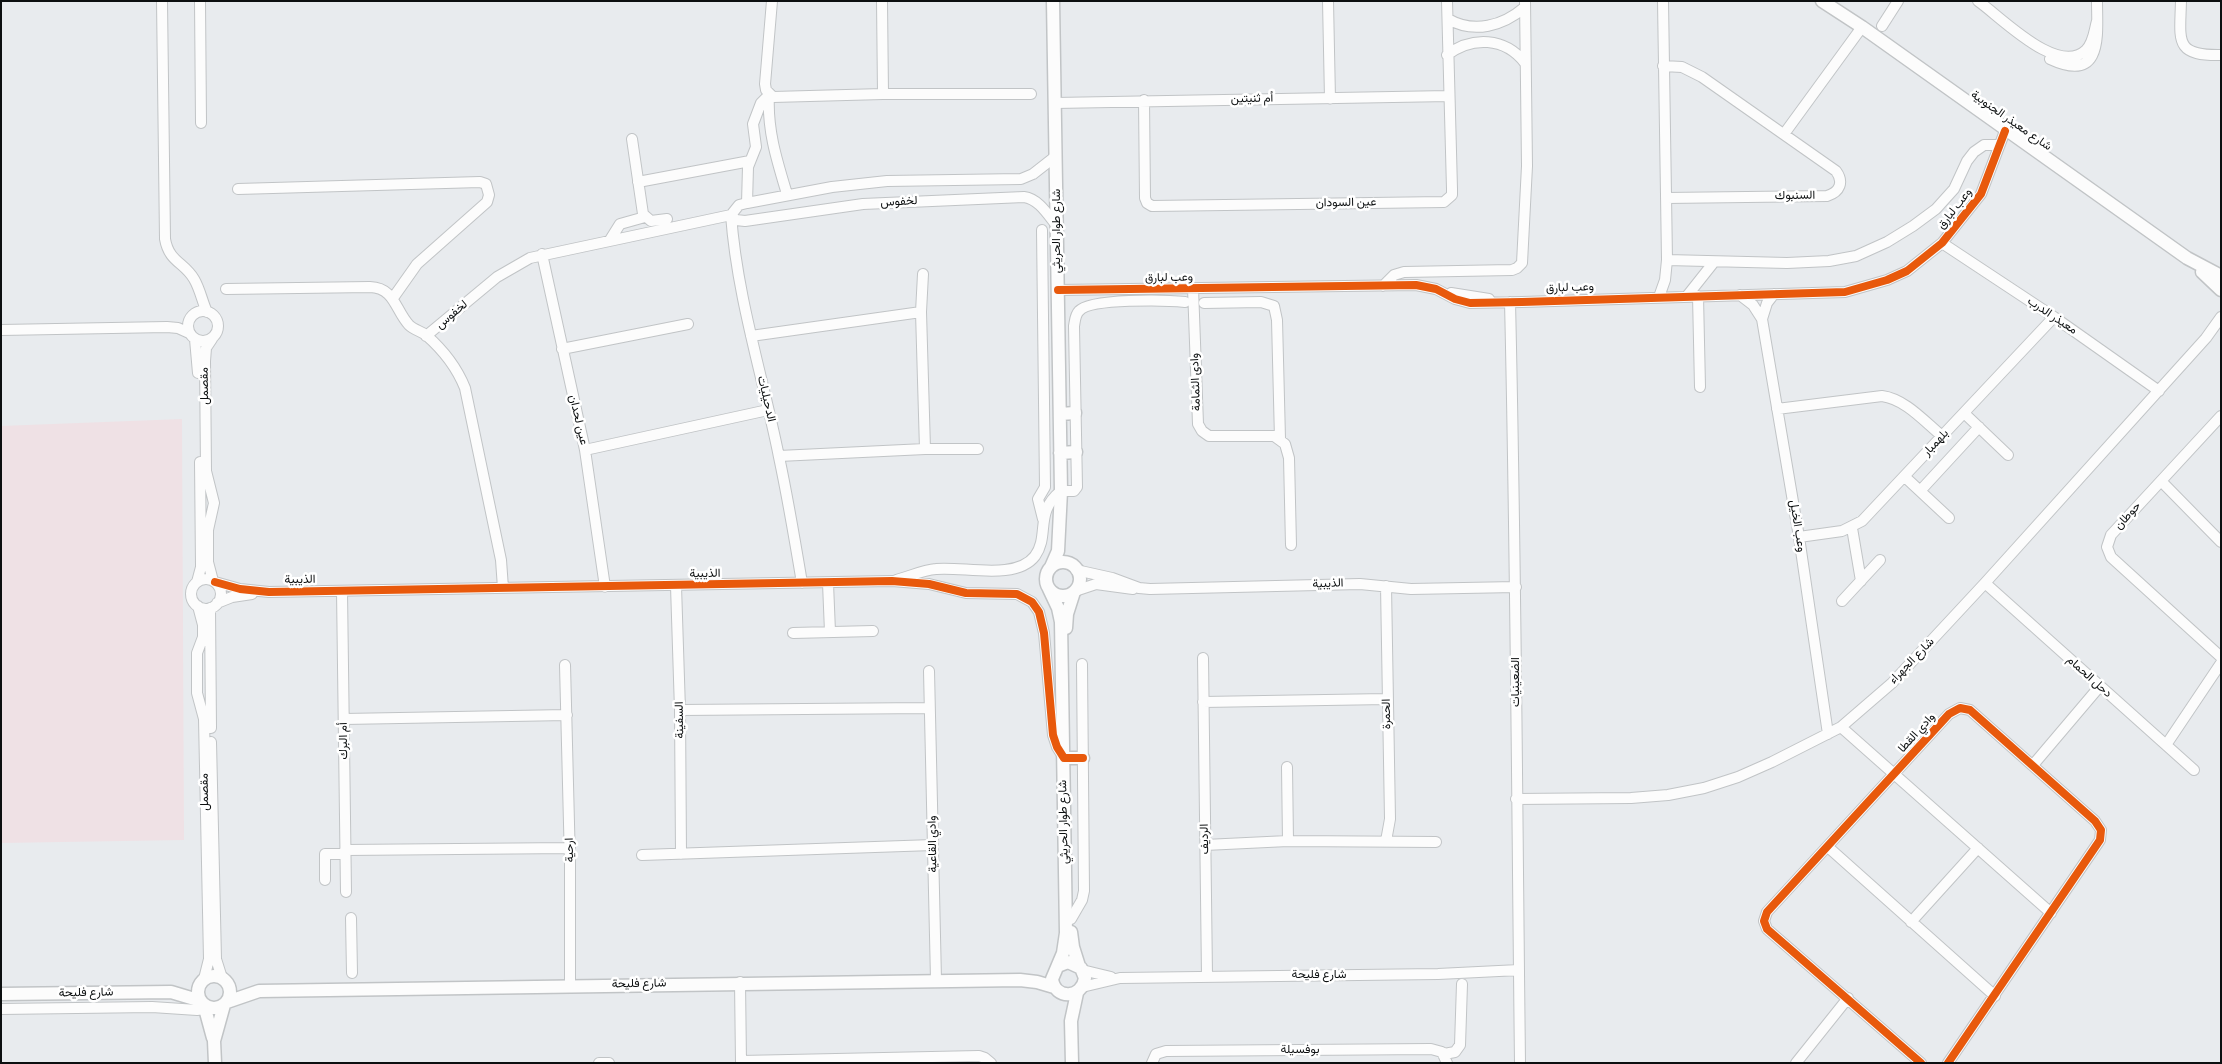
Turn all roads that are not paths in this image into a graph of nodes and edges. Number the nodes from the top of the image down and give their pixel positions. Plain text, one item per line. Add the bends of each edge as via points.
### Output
1 (162, 1) edge
2 (200, 1) edge
3 (772, 1) edge
4 (882, 1) edge
5 (1053, 1) edge
6 (1328, 1) edge
7 (1447, 1) edge
8 (1663, 1) edge
9 (1822, 1) edge
10 (1898, 1) edge
11 (2097, 1) edge
12 (2181, 1) edge
13 (1982, 2) edge
14 (1525, 4) edge
15 (1448, 19) junction
16 (1882, 26) dead end
17 (1483, 27) junction
18 (1862, 28) junction
19 (1483, 42) junction
20 (1447, 55) junction
21 (2221, 56) edge
22 (1526, 63) junction
23 (1663, 66) junction
24 (883, 94) junction
25 (1031, 94) dead end
26 (769, 95) junction
27 (1448, 96) junction
28 (1330, 99) junction
29 (1144, 100) junction
30 (1055, 103) junction
31 (201, 124) dead end
32 (2005, 130) junction
33 (1784, 134) junction
34 (632, 139) dead end
35 (1999, 145) junction
36 (1056, 156) junction
37 (750, 160) junction
38 (638, 182) junction
39 (238, 189) dead end
40 (787, 194) junction
41 (1666, 198) junction
42 (747, 203) junction
43 (731, 215) junction
44 (666, 219) dead end
45 (650, 223) junction
46 (1057, 226) junction
47 (1042, 230) dead end
48 (610, 240) junction
49 (1942, 244) junction
50 (542, 254) junction
51 (2187, 258) junction
52 (1667, 260) junction
53 (1714, 262) junction
54 (923, 274) dead end
55 (2221, 276) edge
56 (1383, 286) junction
57 (1193, 288) junction
58 (226, 289) dead end
59 (1058, 290) junction
60 (2221, 290) edge
61 (199, 292) junction
62 (1774, 294) junction
63 (1740, 295) junction
64 (1687, 296) junction
65 (1698, 296) junction
66 (1659, 297) junction
67 (393, 298) junction
68 (1185, 302) dead end
69 (1204, 302) dead end
70 (1510, 302) junction
71 (207, 312) junction
72 (921, 312) junction
73 (2054, 317) junction
74 (190, 318) junction
75 (2221, 318) edge
76 (1762, 319) junction
77 (688, 324) dead end
78 (167, 327) junction
79 (2221, 328) edge
80 (1, 330) edge
81 (192, 336) junction
82 (426, 336) junction
83 (752, 336) junction
84 (212, 338) junction
85 (2206, 338) junction
86 (562, 349) junction
87 (1700, 386) dead end
88 (2159, 391) junction
89 (1777, 409) junction
90 (768, 410) junction
91 (1964, 413) junction
92 (1060, 414) junction
93 (1075, 414) junction
94 (2221, 416) edge
95 (1979, 427) junction
96 (1942, 436) junction
97 (1280, 439) junction
98 (926, 449) junction
99 (978, 449) dead end
100 (585, 450) junction
101 (1076, 452) junction
102 (1060, 453) junction
103 (2008, 455) dead end
104 (779, 456) junction
105 (1905, 477) junction
106 (2160, 480) junction
107 (1920, 490) junction
108 (1061, 491) junction
109 (1950, 518) dead end
110 (1043, 519) junction
111 (1852, 528) junction
112 (1799, 537) junction
113 (2221, 542) edge
114 (1291, 545) dead end
115 (1880, 560) dead end
116 (1051, 567) junction
117 (1075, 568) junction
118 (929, 570) junction
119 (892, 581) junction
120 (1860, 581) junction
121 (197, 582) junction
122 (214, 582) junction
123 (828, 582) junction
124 (802, 583) junction
125 (930, 584) junction
126 (1985, 584) junction
127 (676, 586) junction
128 (1386, 586) junction
129 (605, 587) junction
130 (1516, 587) junction
131 (503, 588) junction
132 (1139, 588) junction
133 (1049, 589) junction
134 (342, 591) junction
135 (1075, 591) junction
136 (268, 592) junction
137 (1842, 601) dead end
138 (198, 606) junction
139 (214, 606) junction
140 (873, 631) dead end
141 (830, 632) junction
142 (793, 633) dead end
143 (2221, 657) edge
144 (1203, 658) dead end
145 (2221, 663) edge
146 (1082, 664) dead end
147 (566, 665) dead end
148 (929, 671) dead end
149 (2100, 686) junction
150 (1387, 699) junction
151 (1204, 702) junction
152 (929, 708) junction
153 (680, 710) junction
154 (567, 715) junction
155 (344, 719) junction
156 (1841, 727) junction
157 (1828, 734) junction
158 (2166, 745) junction
159 (1066, 758) junction
160 (1083, 758) junction
161 (2033, 765) junction
162 (1287, 767) dead end
163 (2194, 770) dead end
164 (1895, 775) junction
165 (1516, 799) junction
166 (1288, 841) junction
167 (1386, 841) junction
168 (1436, 842) dead end
169 (932, 845) junction
170 (1205, 845) junction
171 (570, 848) junction
172 (1828, 848) junction
173 (1978, 848) junction
174 (345, 852) junction
175 (681, 854) junction
176 (642, 855) dead end
177 (325, 880) dead end
178 (346, 892) dead end
179 (2051, 913) junction
180 (351, 918) dead end
181 (1071, 919) junction
182 (1911, 922) junction
183 (1056, 968) junction
184 (1081, 968) junction
185 (1519, 970) junction
186 (352, 973) dead end
187 (1207, 976) junction
188 (1120, 978) junction
189 (224, 979) junction
190 (203, 980) junction
191 (936, 980) junction
192 (1020, 980) junction
193 (740, 982) junction
194 (1462, 984) dead end
195 (570, 985) junction
196 (1057, 990) junction
197 (1080, 990) junction
198 (259, 991) junction
199 (171, 992) junction
200 (1, 994) edge
201 (1995, 996) junction
202 (1848, 998) junction
203 (212, 1005) junction
204 (1, 1009) edge
205 (1071, 1021) junction
206 (214, 1041) junction
207 (1445, 1058) edge
208 (741, 1062) edge
209 (215, 1063) edge
210 (599, 1063) edge
211 (609, 1063) edge
212 (991, 1063) edge
213 (1072, 1063) edge
214 (1152, 1063) edge
215 (1520, 1063) edge
216 (1796, 1063) edge
217 (1921, 1063) edge
218 (1948, 1063) edge

1 - 61 street via 166,239 171,255 192,275
2 - 31 street
3 - 26 street via 765,84
4 - 24 street
5 - 30 street, شارع طوار الحريثي
6 - 28 street
7 - 15 street, عين السودان
8 - 23 street
9 - 18 street, شارع معيذر الجنوبية
10 - 16 street
11 - 13 street via 2092,41 2077,55 2061,57 2042,49
12 - 21 street via 2181,39 2185,48 2199,56
14 - 17 street via 1506,21
14 - 22 street
15 - 17 street via 1468,27
15 - 20 street, عين السودان
17 - 19 street
18 - 32 street, شارع معيذر الجنوبية
18 - 33 street
19 - 20 street via 1464,45
19 - 22 street via 1504,45
20 - 27 street, عين السودان
22 - 56 street via 1527,166 1522,263 1512,270 1404,272 1394,275
23 - 33 street, السنبوك via 1696,72
23 - 41 street
24 - 25 street
24 - 26 street
26 - 37 street via 755,115 756,147
26 - 40 street via 770,134
27 - 28 street, أم ثنيتين
27 - 29 street, عين السودان via 1452,195 1444,202 1429,203 1152,206 1145,198
28 - 29 street, أم ثنيتين
29 - 30 street, أم ثنيتين
30 - 36 street, شارع طوار الحريثي
32 - 35 street, وعب لبارق
32 - 51 street, شارع معيذر الجنوبية
33 - 41 street, السنبوك via 1836,171 1841,183 1839,190 1827,196
34 - 38 street
35 - 49 street, وعب لبارق via 1981,194
35 - 53 street via 1988,144 1977,149 1967,161 1954,189 1936,209 1900,235 1865,253 1829,261
36 - 40 street, لخفوس via 1018,180 887,181
36 - 46 street, شارع طوار الحريثي
37 - 38 street
37 - 42 street
38 - 45 street
39 - 67 street via 486,184 489,195 483,206 418,264
40 - 42 street, لخفوس
41 - 52 street
42 - 43 street, لخفوس via 738,205
43 - 45 street, لخفوس
43 - 46 street, لخفوس via 736,220 745,221 863,204 1024,197 1038,203
43 - 83 street, الدحيليات via 733,243
44 - 45 street
45 - 48 street, لخفوس
45 - 48 street via 620,224
46 - 59 street, شارع طوار الحريثي
47 - 110 street via 1045,487 1038,498
48 - 50 street, لخفوس
49 - 62 street, وعب لبارق via 1907,271 1866,287 1845,292
49 - 73 street, معيذر الدرب
50 - 82 street, لخفوس via 507,270
50 - 86 street, عين لحدان
51 - 55 street, شارع معيذر الجنوبية
51 - 60 street, شارع معيذر الجنوبية
52 - 53 street
52 - 66 street
53 - 64 street
54 - 72 street
56 - 57 street, وعب لبارق
56 - 70 street, وعب لبارق via 1423,285
57 - 59 street, وعب لبارق
57 - 97 street, وادى الثمامة via 1198,424 1202,431 1209,436 1267,435
58 - 67 street via 376,287 386,290
59 - 92 street, شارع طوار الحريثي
61 - 71 street
61 - 74 street
62 - 63 street, وعب لبارق
62 - 76 street
63 - 65 street, وعب لبارق
63 - 76 street, وعب الخيل via 1753,305
64 - 65 street, وعب لبارق
64 - 66 street, وعب لبارق
65 - 87 street
66 - 70 street, وعب لبارق
67 - 82 street via 408,324
68 - 93 street via 1136,300 1094,305 1079,311 1074,326
69 - 97 street via 1269,303 1276,311
70 - 130 street, الضعينيات
71 - 74 street via 198,312
71 - 84 street via 218,324
72 - 83 street
72 - 98 street
73 - 88 street, معيذر الدرب
73 - 91 street, بلهمبار
74 - 78 street
74 - 81 street
75 - 85 street, شارع الجهراء
76 - 89 street, وعب الخيل
77 - 86 street
78 - 80 street
78 - 81 street via 178,328
79 - 85 street, شارع الجهراء
81 - 84 street via 204,341
81 - 121 street, مقصمل via 198,364 202,566
82 - 131 street, لخفوس via 454,366 465,388 501,560
83 - 90 street, الدحيليات
84 - 122 street, مقصمل via 206,348 205,361 206,471 214,503 208,530 208,562
85 - 88 street, شارع الجهراء
86 - 100 street, عين لحدان
88 - 126 street, شارع الجهراء
89 - 96 street via 1882,396 1898,400
89 - 112 street, وعب الخيل
90 - 100 street
90 - 104 street, الدحيليات
91 - 95 street
91 - 96 street, بلهمبار
92 - 93 street
92 - 102 street, شارع طوار الحريثي
93 - 101 street
94 - 106 street, حوطان
95 - 103 street
95 - 107 street
96 - 105 street, بلهمبار
97 - 114 street via 1289,458
98 - 99 street
98 - 104 street
100 - 129 street, عين لحدان
101 - 102 street
101 - 108 street, الذيبية via 1077,487
102 - 108 street, شارع طوار الحريثي
104 - 124 street, الدحيليات
105 - 107 street
105 - 111 street, بلهمبار
106 - 113 street
106 - 143 street, حوطان via 2111,535 2107,547 2111,556
107 - 109 street
108 - 110 street, الذيبية via 1048,506
108 - 116 street, شارع طوار الحريثي via 1058,551
108 - 117 street, شارع طوار الحريثي via 1066,550
110 - 118 street, الذيبية via 1039,549 1023,566
111 - 112 street
111 - 120 street
112 - 157 street, وعب الخيل
115 - 120 street
116 - 117 street via 1064,563
116 - 133 street via 1047,575
117 - 132 street, الذيبية
117 - 135 street via 1079,583
118 - 119 street, الذيبية
118 - 125 street
119 - 123 street, الذيبية
119 - 125 street, الذيبية
120 - 137 street
121 - 122 street via 205,579
121 - 138 street via 191,596
122 - 136 street, الذيبية
122 - 139 street via 220,592
123 - 124 street, الذيبية
123 - 141 street
124 - 127 street, الذيبية
125 - 159 street, الذيبية via 966,593 1017,594 1028,598 1036,607 1046,650 1053,735
126 - 149 street, دحل الحمام
126 - 156 street, شارع الجهراء via 1892,683
127 - 129 street, الذيبية
127 - 153 street, السفينة
128 - 130 street, الذيبية via 1411,589
128 - 132 street, الذيبية
128 - 150 street, الحمرة
129 - 131 street, الذيبية
130 - 165 street, الضعينيات
131 - 134 street, الذيبية
132 - 135 street, الذيبية via 1126,590 1096,584
133 - 135 street via 1061,596
133 - 159 street, شارع طوار الحريثي via 1058,608 1060,622
134 - 136 street, الذيبية
134 - 155 street, أم البرك
135 - 159 street, شارع طوار الحريثي via 1066,621
136 - 139 street, الذيبية via 239,596
138 - 139 street
138 - 190 street, مقصمل via 203,625 203,637 197,653 197,688 204,719 209,959
139 - 189 street, مقصمل via 209,627 216,959
140 - 141 street
141 - 142 street
144 - 151 street, الرديف
145 - 158 street
146 - 160 street
147 - 154 street, ارحية
148 - 152 street, وادي القاعية
149 - 158 street, دحل الحمام
149 - 161 street
150 - 151 street
150 - 167 street, الحمرة via 1390,820
151 - 170 street, الرديف
152 - 153 street
152 - 169 street, وادي القاعية
153 - 175 street, السفينة
154 - 155 street
154 - 171 street, ارحية
155 - 174 street, أم البرك
156 - 157 street, شارع الجهراء
156 - 164 street
157 - 165 street, شارع الجهراء via 1738,776 1704,788 1632,798
158 - 163 street, دحل الحمام
159 - 160 street
159 - 181 street, شارع طوار الحريثي
159 - 183 street, شارع طوار الحريثي via 1066,933
160 - 181 street via 1084,891
161 - 164 street, وادي القطا via 1970,710 1960,708 1949,714
161 - 179 street, وادي القطا via 2102,830 2100,840
162 - 166 street
164 - 172 street, وادي القطا
164 - 173 street
165 - 185 street, الضعينيات
166 - 167 street
166 - 170 street
167 - 168 street
169 - 175 street
169 - 191 street, وادي القاعية
170 - 187 street, الرديف
171 - 174 street
171 - 195 street, ارحية
172 - 182 street
172 - 202 street, وادي القطا via 1767,912 1764,921 1767,929
173 - 179 street
173 - 182 street
174 - 177 street via 325,854
174 - 178 street, أم البرك
175 - 176 street
179 - 201 street, وادي القطا
180 - 186 street
181 - 184 street, شارع طوار الحريثي via 1073,947
182 - 201 street
183 - 184 street via 1068,962
183 - 192 street, شارع فليحة
183 - 196 street via 1052,979
184 - 188 street, شارع فليحة
184 - 197 street via 1085,978
185 - 187 street, شارع فليحة
185 - 215 street, الضعينيات
187 - 188 street, شارع فليحة
188 - 197 street, شارع فليحة
189 - 190 street, شارع فليحة via 213,976
189 - 198 street, شارع فليحة
189 - 203 street via 230,988
190 - 199 street, شارع فليحة
190 - 203 street via 198,989
191 - 192 street, شارع فليحة
191 - 193 street, شارع فليحة
192 - 196 street, شارع فليحة via 1037,982
193 - 195 street, شارع فليحة
193 - 208 street
194 - 207 street via 1460,1045
195 - 198 street, شارع فليحة
196 - 197 street via 1068,995
196 - 205 street
197 - 205 street
198 - 203 street, شارع فليحة
199 - 200 street, شارع فليحة
199 - 203 street, شارع فليحة
201 - 218 street, وادي القطا
202 - 216 street
202 - 217 street, وادي القطا
203 - 204 street
203 - 206 street
203 - 206 street
205 - 213 street
206 - 209 street
207 - 214 street, بوفسيلة via 1431,1049 1166,1051 1156,1054
208 - 212 street via 979,1056
210 - 211 street

